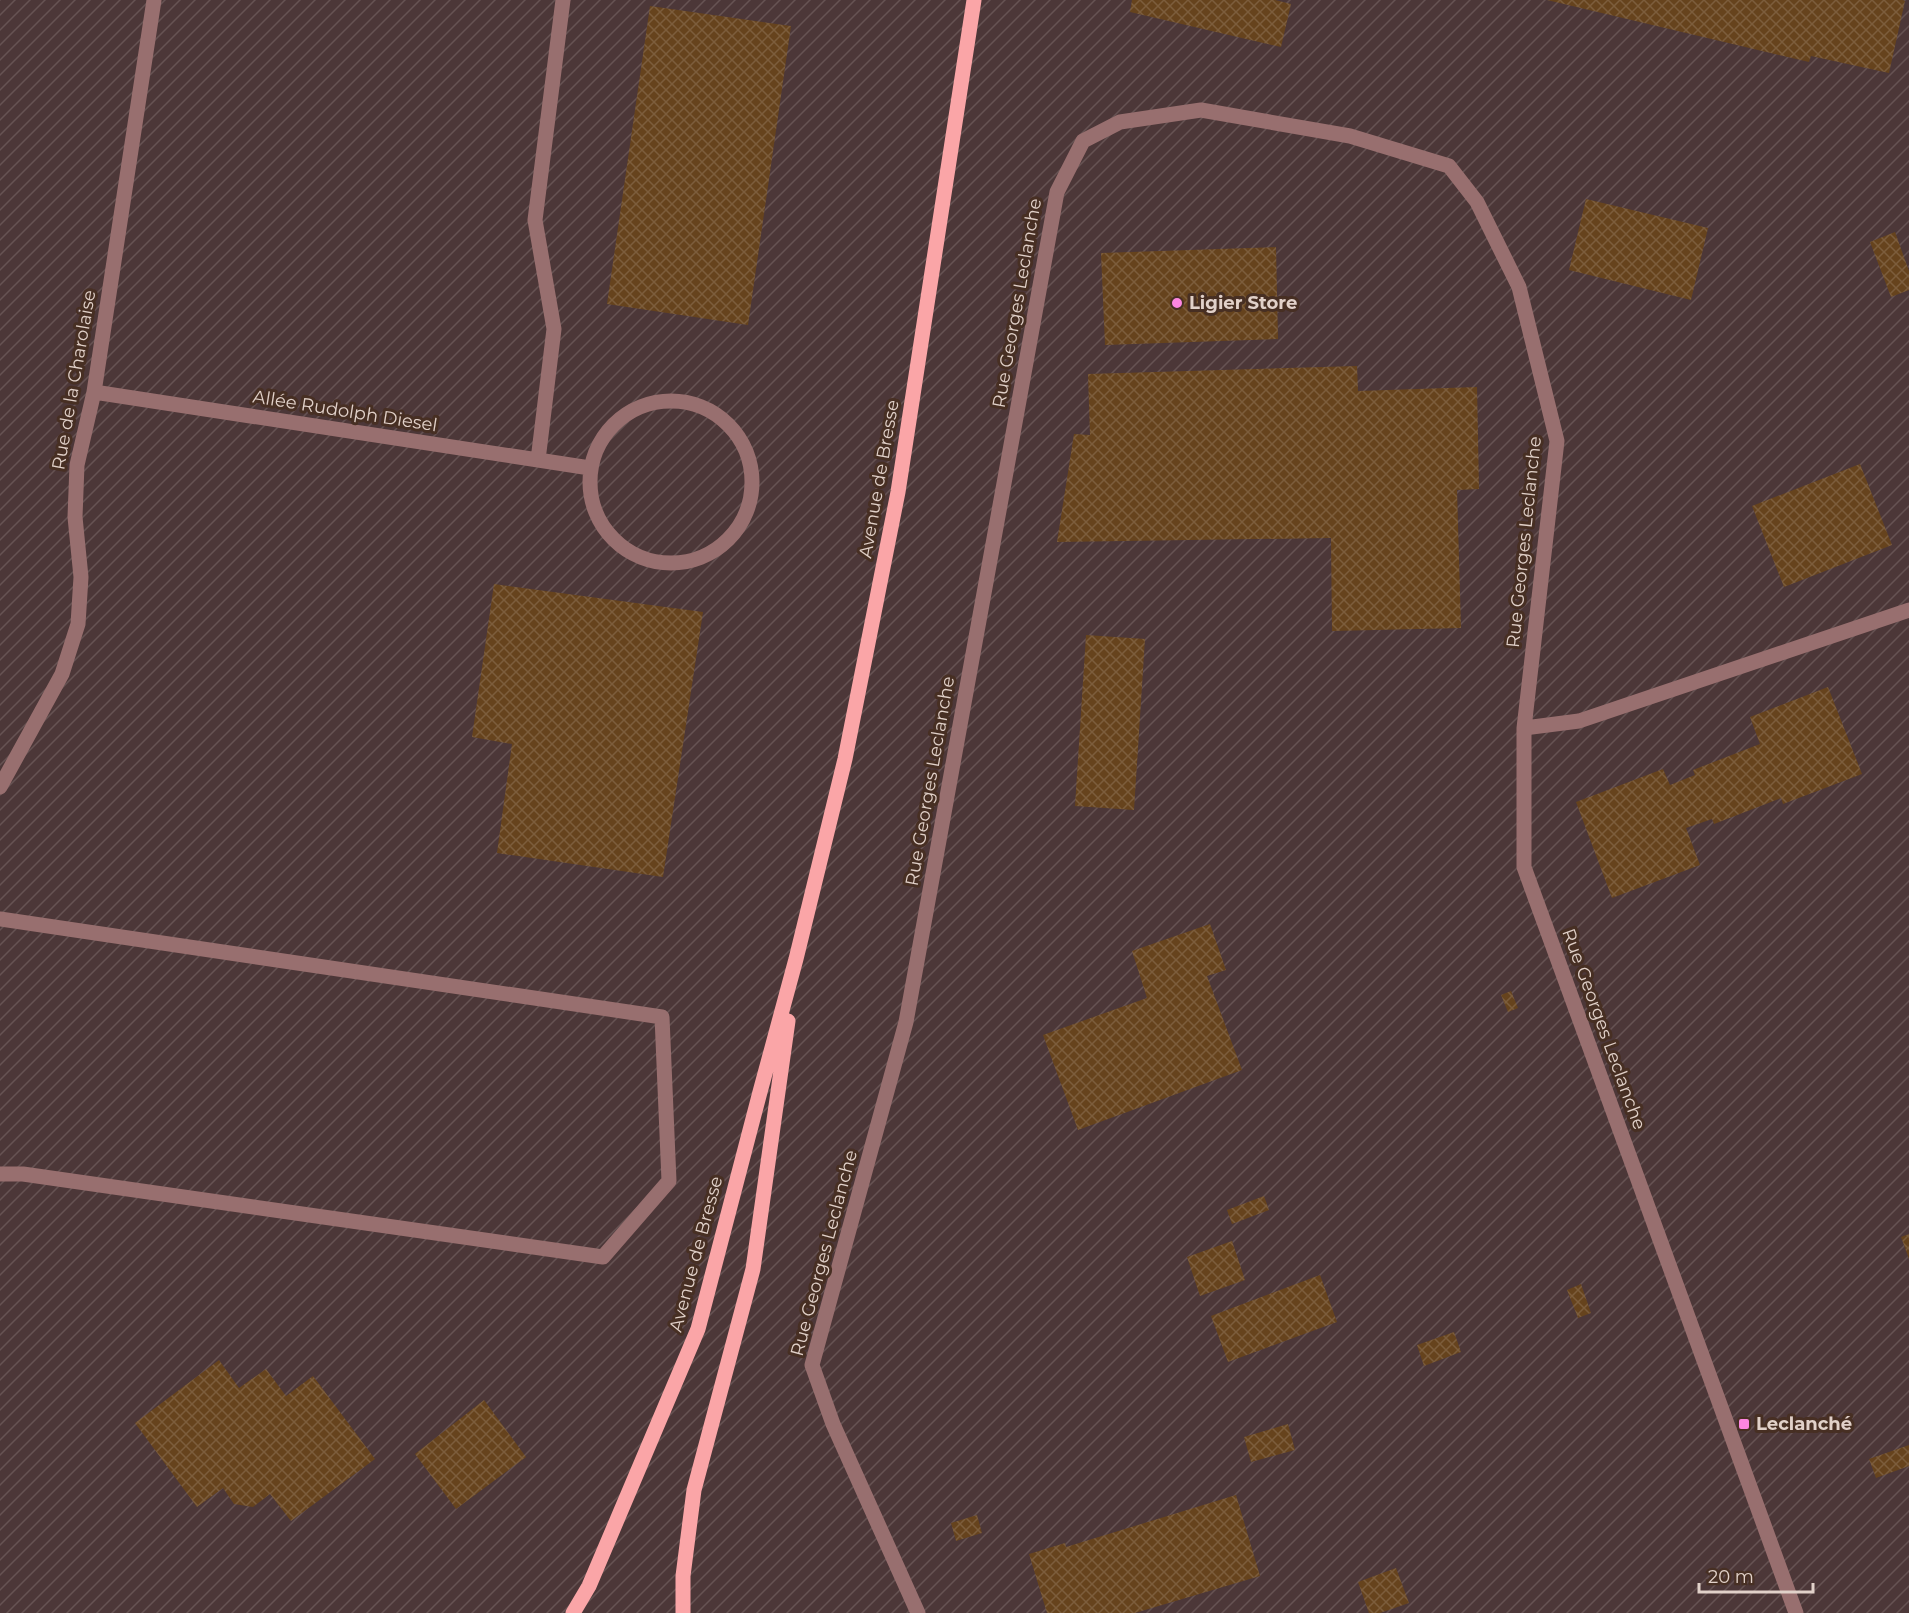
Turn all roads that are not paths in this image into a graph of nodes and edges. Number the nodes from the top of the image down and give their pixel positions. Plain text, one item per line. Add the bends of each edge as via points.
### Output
1 (154, 0) edge
2 (563, 0) edge
3 (974, 0) edge
4 (94, 392) junction
5 (538, 460) junction
6 (590, 468) junction
7 (1909, 610) edge
8 (1524, 728) junction
9 (0, 787) edge
10 (0, 919) edge
11 (796, 959) junction
12 (0, 1174) edge
13 (573, 1613) edge
14 (683, 1613) edge
15 (918, 1613) edge
16 (1796, 1613) edge

1 - 4 street, Rue de la Charolaise
2 - 5 street via 535,220 554,328
3 - 11 main road, Avenue de Bresse via 898,492 845,759
4 - 5 street, Allée Rudolph Diesel
4 - 9 street, Rue de la Charolaise via 77,465 75,517 81,577 78,624 62,674
5 - 6 street, Allée Rudolph Diesel
6 - 6 street via 604,435 637,407 663,401 690,402 714,412 734,430 748,453 753,478 750,506 738,530 718,549 693,561 666,564 639,558 615,543 599,521 590,495
7 - 8 street via 1579,721
8 - 15 street, Rue Georges Leclanche via 1557,441 1519,287 1477,202 1449,166 1350,136 1201,110 1120,122 1083,141 1057,192 906,1022 812,1365 833,1424
8 - 16 street, Rue Georges Leclanche via 1524,867
10 - 12 street via 662,1017 669,1181 603,1257 23,1174
11 - 13 main road, Avenue de Bresse via 698,1329 590,1586
11 - 14 main road, Avenue de Bresse via 753,1269 694,1490 683,1576

